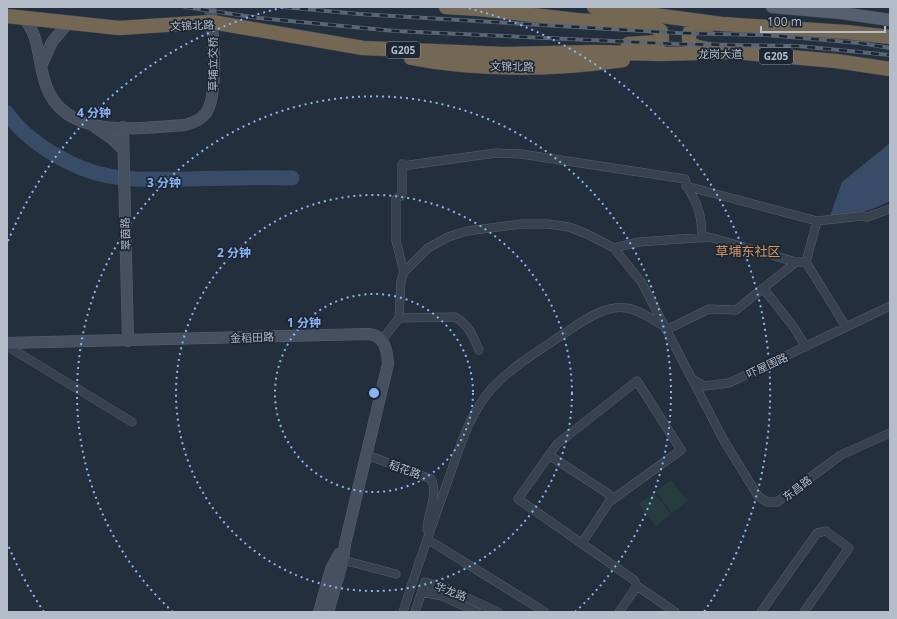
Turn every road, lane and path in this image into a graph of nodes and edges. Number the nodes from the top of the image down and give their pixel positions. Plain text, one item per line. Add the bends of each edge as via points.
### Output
1 (210, 7) edge
2 (446, 7) edge
3 (594, 7) edge
4 (772, 7) edge
5 (470, 8) junction
6 (7, 16) edge
7 (22, 16) junction
8 (654, 16) junction
9 (890, 20) edge
10 (212, 22) junction
11 (68, 23) junction
12 (722, 24) junction
13 (890, 38) edge
14 (363, 48) junction
15 (597, 52) joint
16 (734, 52) junction
17 (476, 53) junction
18 (661, 54) junction
19 (41, 66) junction
20 (890, 68) edge
21 (92, 125) junction
22 (123, 127) junction
23 (123, 149) junction
24 (686, 186) junction
25 (890, 209) edge
26 (817, 221) junction
27 (702, 238) junction
28 (614, 248) junction
29 (796, 262) junction
30 (806, 262) junction
31 (404, 272) junction
32 (762, 288) junction
33 (890, 306) edge
34 (399, 318) junction
35 (846, 327) junction
36 (664, 328) junction
37 (382, 340) junction
38 (128, 341) junction
39 (7, 344) edge
40 (806, 347) junction
41 (479, 350) dead end
42 (692, 379) junction
43 (132, 422) dead end
44 (890, 432) edge
45 (367, 455) junction
46 (549, 455) junction
47 (609, 502) junction
48 (427, 539) junction
49 (582, 543) junction
50 (340, 559) junction
51 (396, 574) dead end
52 (637, 586) junction
53 (422, 592) junction
54 (319, 612) edge
55 (328, 612) edge
56 (403, 612) edge
57 (415, 612) edge
58 (477, 612) edge
59 (498, 612) edge
60 (545, 612) edge
61 (619, 612) edge
62 (675, 612) edge
63 (761, 612) edge
64 (804, 612) edge

1 - 10 street, 草埔立交桥
2 - 5 highway
3 - 8 highway
4 - 9 main road
5 - 8 highway
5 - 17 highway via 647,25 659,28 662,35 659,42 652,44 555,45
6 - 7 highway, G205
7 - 11 highway, G205
7 - 19 street via 36,37
8 - 12 highway
10 - 11 highway, 文锦北路 / G205 via 119,28
10 - 14 highway, 文锦北路 / G205
10 - 22 street, 草埔立交桥 via 213,91 205,115 193,124
11 - 19 street via 52,42
12 - 13 highway via 846,32
12 - 16 highway via 693,28 688,38 690,43 698,48
14 - 17 highway, 文锦北路 / G205
14 - 18 highway, 文锦北路 via 426,60 514,68 614,62
15 - 17 highway, 文锦北路 / G205
15 - 18 highway, 龙岗大道 / G205
16 - 18 highway, 龙岗大道 / G205
16 - 20 highway, 龙岗大道 / G205
19 - 21 street via 46,87 58,106 74,119
21 - 22 street, 草埔立交桥
21 - 23 street
22 - 23 street, 翠茵路
23 - 38 street, 翠茵路
24 - 26 street
24 - 27 street via 696,203 701,219
24 - 31 street via 685,179 521,154 496,153 402,165 402,196 396,199 396,241
25 - 26 street via 867,217
26 - 30 street
27 - 28 street via 639,242
27 - 29 street via 710,237
28 - 31 street via 569,227 521,224 490,227 448,237 428,248
28 - 36 street via 642,283
29 - 30 street
29 - 32 street
30 - 35 street
31 - 34 street via 401,281
32 - 36 street via 736,310 709,309
32 - 40 street via 793,326
33 - 35 street, 吓屋围路
34 - 37 street
34 - 41 street via 455,317 463,321 470,330
35 - 40 street, 吓屋围路
36 - 42 street
36 - 48 street via 628,308 603,311 578,324 509,373 492,389 465,434
37 - 38 street, 金稻田路 via 369,334
37 - 45 street via 388,364
38 - 39 street, 金稻田路
39 - 43 street
40 - 42 street, 吓屋围路 via 729,383 704,386
42 - 44 street, 东昌路 via 758,496 767,502 777,502 841,455
45 - 48 street, 稻花路 via 431,479 434,494 426,529
45 - 50 street
46 - 47 street via 610,494
46 - 47 street via 556,444 637,381 681,450
46 - 49 street via 518,499
47 - 49 street
48 - 56 street
48 - 60 street
49 - 52 street via 634,580
50 - 51 street
50 - 54 street via 331,569
50 - 55 street
52 - 61 street
52 - 62 street
53 - 57 street
53 - 58 street, 华龙路 via 442,596
53 - 59 street, 华龙路 via 425,582 446,588
63 - 64 street via 817,533 826,531 849,548

